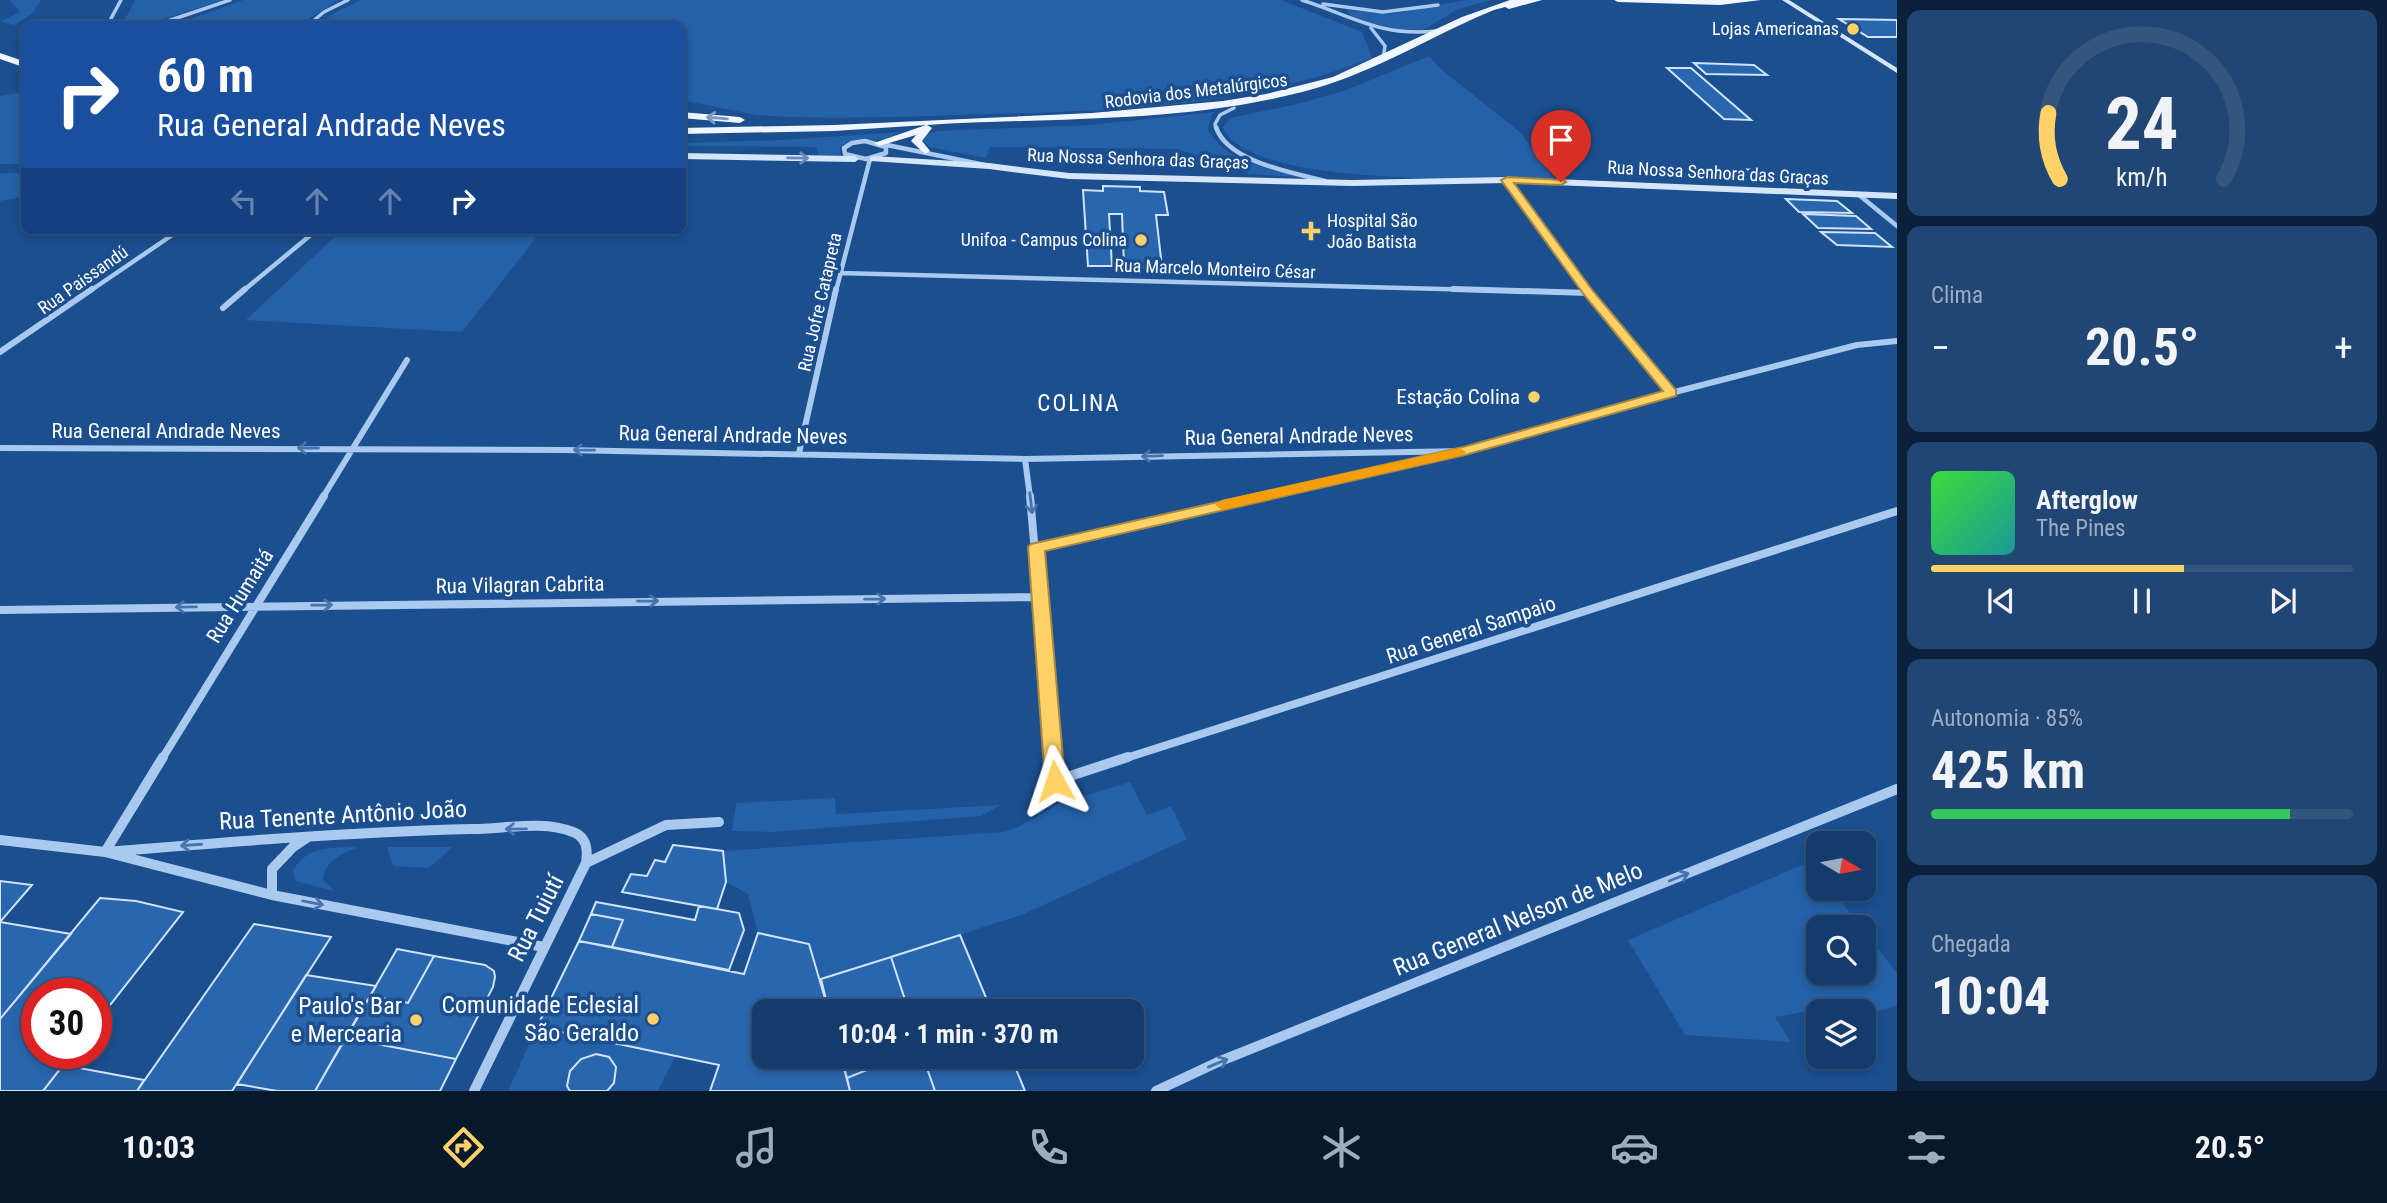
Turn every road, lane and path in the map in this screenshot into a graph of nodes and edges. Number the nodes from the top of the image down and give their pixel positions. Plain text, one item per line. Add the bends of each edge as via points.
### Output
1 (121, 0) edge
2 (230, 0) edge
3 (348, 0) edge
4 (1304, 0) edge
5 (1518, 0) edge
6 (1536, 0) edge
7 (1545, 0) edge
8 (1618, 0) edge
9 (1757, 0) edge
10 (1785, 0) edge
11 (1438, 5) dead end
12 (110, 21) edge
13 (168, 21) edge
14 (313, 21) edge
15 (1371, 28) junction
16 (1440, 30) junction
17 (0, 56) edge
18 (1382, 60) junction
19 (21, 63) edge
20 (1897, 71) edge
21 (1234, 108) junction
22 (686, 115) edge
23 (885, 127) junction
24 (927, 128) junction
25 (686, 131) edge
26 (686, 140) edge
27 (880, 143) junction
28 (925, 151) junction
29 (686, 156) edge
30 (855, 159) junction
31 (871, 159) junction
32 (989, 166) junction
33 (1507, 180) junction
34 (1329, 182) junction
35 (1859, 195) junction
36 (1897, 196) edge
37 (1897, 226) edge
38 (172, 235) edge
39 (311, 235) edge
40 (839, 273) junction
41 (1589, 293) junction
42 (223, 308) dead end
43 (1897, 341) edge
44 (0, 352) edge
45 (407, 360) dead end
46 (1671, 393) junction
47 (0, 448) edge
48 (353, 448) junction
49 (1465, 451) junction
50 (799, 453) junction
51 (1026, 459) junction
52 (1897, 511) edge
53 (1036, 547) junction
54 (1040, 597) junction
55 (254, 606) junction
56 (0, 610) edge
57 (1897, 789) edge
58 (719, 822) dead end
59 (312, 835) junction
60 (583, 837) joint
61 (0, 840) edge
62 (105, 852) junction
63 (586, 863) junction
64 (272, 895) junction
65 (544, 947) junction
66 (474, 1091) edge
67 (1156, 1091) edge

1 - 12 street
2 - 13 street
3 - 14 street
4 - 11 street via 1382,12
4 - 15 street
5 - 16 main road, Rodovia dos Metalúrgicos via 1474,13
6 - 7 main road, Rodovia dos Metalúrgicos
6 - 21 main road, Rodovia dos Metalúrgicos via 1477,18 1347,82
8 - 9 main road
10 - 20 street
15 - 16 street via 1404,35
15 - 18 street via 1385,45
16 - 18 main road, Rodovia dos Metalúrgicos
17 - 19 main road
18 - 23 main road, Rodovia dos Metalúrgicos via 1309,87 1210,105
21 - 24 main road, Rodovia dos Metalúrgicos via 1132,119
21 - 34 street, Rua Nossa Senhora das Graças via 1220,115 1215,124 1217,135 1229,147 1263,163
23 -> 22 main road
23 - 24 main road, Rodovia dos Metalúrgicos
23 - 25 main road, Rodovia dos Metalúrgicos
23 - 26 main road
24 - 27 main road
24 - 28 main road via 916,141
27 - 28 street, Rua Nossa Senhora das Graças
27 - 30 street, Rua Nossa Senhora das Graças via 858,142 844,148 845,154
27 - 31 street, Rua Jofre Catapreta via 886,153
28 - 32 street, Rua Nossa Senhora das Graças
29 -> 30 street
30 - 31 street
31 - 32 street, Rua Nossa Senhora das Graças
31 - 40 street, Rua Jofre Catapreta
32 - 34 street, Rua Nossa Senhora das Graças via 1069,176
33 - 34 street, Rua Nossa Senhora das Graças
33 - 35 street, Rua Nossa Senhora das Graças
33 - 41 street
35 - 36 street, Rua Nossa Senhora das Graças
35 - 37 street
38 - 44 street, Rua Paissandú
39 - 42 street
40 - 41 street, Rua Marcelo Monteiro César
40 - 50 street, Rua Jofre Catapreta
41 - 46 street
43 - 46 street, Rua General Andrade Neves via 1857,345
45 - 48 street, Rua Humaitá
46 - 49 street, Rua General Andrade Neves
48 -> 47 street, Rua General Andrade Neves
50 -> 48 street, Rua General Andrade Neves
48 - 55 street, Rua Humaitá
49 -> 51 street, Rua General Andrade Neves
49 - 53 street, Rua General Andrade Neves
50 - 51 street, Rua General Andrade Neves
51 -> 53 street
52 - 54 street, Rua General Sampaio via 1055,781
53 - 54 street
55 -> 54 street, Rua Vilagran Cabrita
55 -> 56 street, Rua Vilagran Cabrita
55 - 62 street, Rua Humaitá
67 -> 57 street, Rua General Nelson de Melo
58 - 63 street via 666,824
60 -> 59 street, Rua Tenente Antônio João via 553,829
59 -> 62 street, Rua Tenente Antônio João
59 - 64 street via 272,869
60 - 63 street, Rua Tuiutí
61 - 62 street, Rua Tenente Antônio João
62 - 64 street, Rua Tenente Antônio João
63 - 65 street, Rua Tuiutí
64 -> 65 street, Rua Tenente Antônio João
65 - 66 street, Rua Tuiutí

